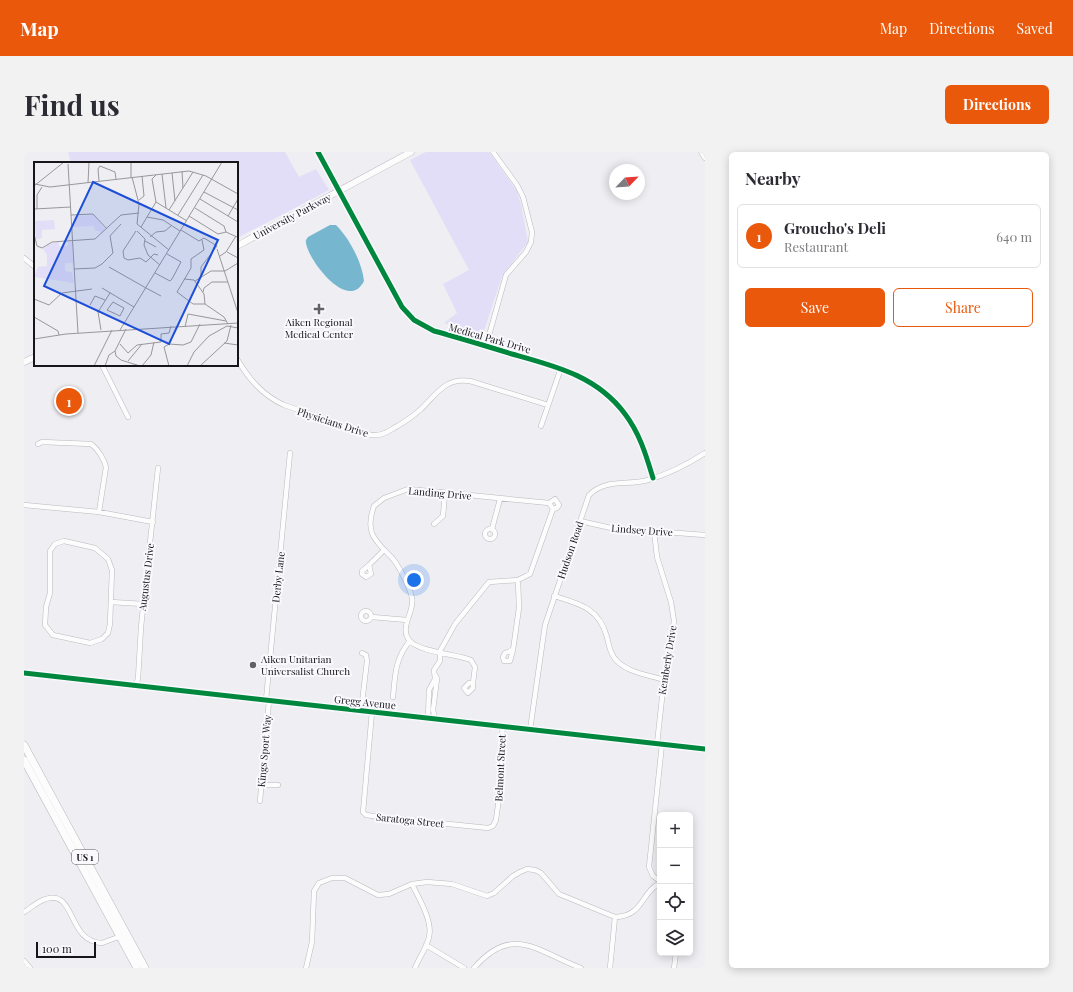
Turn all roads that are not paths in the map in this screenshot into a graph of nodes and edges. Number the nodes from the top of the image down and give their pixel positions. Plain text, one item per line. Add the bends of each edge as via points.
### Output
1 (318, 152) edge
2 (411, 152) edge
3 (493, 152) edge
4 (702, 152) edge
5 (705, 157) edge
6 (339, 191) junction
7 (238, 245) edge
8 (24, 258) edge
9 (34, 266) edge
10 (486, 346) junction
11 (34, 357) edge
12 (238, 361) edge
13 (24, 362) edge
14 (102, 366) edge
15 (561, 368) junction
16 (548, 405) junction
17 (128, 417) dead end
18 (541, 426) dead end
19 (38, 444) dead end
20 (290, 453) dead end
21 (705, 453) edge
22 (158, 468) dead end
23 (653, 478) junction
24 (446, 493) junction
25 (500, 499) junction
26 (549, 503) junction
27 (24, 505) edge
28 (553, 509) junction
29 (99, 512) junction
30 (580, 521) junction
31 (153, 522) junction
32 (434, 524) dead end
33 (492, 529) dead end
34 (654, 531) junction
35 (705, 535) edge
36 (383, 551) junction
37 (369, 565) dead end
38 (518, 580) junction
39 (554, 596) junction
40 (111, 602) junction
41 (143, 604) junction
42 (372, 617) dead end
43 (407, 620) junction
44 (410, 641) junction
45 (513, 650) dead end
46 (440, 651) junction
47 (362, 653) dead end
48 (434, 670) junction
49 (24, 673) edge
50 (664, 680) junction
51 (473, 683) dead end
52 (136, 686) junction
53 (393, 697) dead end
54 (267, 700) junction
55 (361, 711) junction
56 (372, 712) junction
57 (428, 718) junction
58 (435, 719) junction
59 (502, 726) junction
60 (530, 730) junction
61 (660, 744) junction
62 (24, 745) edge
63 (705, 749) edge
64 (24, 760) edge
65 (261, 785) junction
66 (278, 785) dead end
67 (260, 801) dead end
68 (498, 810) joint
69 (657, 879) edge
70 (412, 884) junction
71 (657, 884) edge
72 (24, 912) edge
73 (615, 917) junction
74 (123, 935) junction
75 (426, 945) junction
76 (676, 956) edge
77 (24, 961) edge
78 (30, 968) edge
79 (137, 968) edge
80 (145, 968) edge
81 (306, 968) edge
82 (415, 968) edge
83 (464, 968) edge
84 (474, 968) edge
85 (581, 968) edge
86 (610, 968) edge
87 (674, 968) edge

1 - 6 street, Medical Park Drive
2 - 6 street, University Parkway
3 - 10 street via 523,197 532,232 526,252 506,275
4 - 5 street
6 - 7 street, University Parkway
6 - 10 street, Medical Park Drive via 392,289 410,316 419,324 434,330
8 - 9 street
10 - 15 street, Medical Park Drive
11 - 13 street
12 - 16 street, Physicians Drive via 254,385 272,399 370,435 384,433 404,422 442,388 458,380 470,381
14 - 17 street
15 - 16 street
15 - 23 street, Medical Park Drive via 592,383 619,406 639,437
16 - 18 street
19 - 29 street via 91,444 95,447 106,468
20 - 54 street, Derby Lane
21 - 23 street, Hudson Road via 691,462
22 - 31 street, Augustus Drive
23 - 30 street, Hudson Road via 599,487 589,495
24 - 25 street, Landing Drive
24 - 32 street via 443,516
24 - 36 street, Landing Drive via 404,490 377,503 372,511 371,528 373,537
25 - 26 street, Landing Drive
25 - 33 street
26 - 28 street
26 - 28 street via 554,499 558,501 558,506
27 - 29 street
28 - 38 street via 532,571
29 - 31 street
30 - 34 street, Lindsey Drive via 611,528
30 - 39 street, Hudson Road
31 - 41 street, Augustus Drive
34 - 35 street, Lindsey Drive
34 - 50 street, Kemberly Drive via 658,561 673,614
36 - 37 street
36 - 43 street, Landing Drive via 397,566 412,596 412,608
38 - 45 street via 519,608
38 - 46 street via 492,581 486,584 455,624
39 - 50 street via 578,604 594,613 604,630 611,653 618,662 632,670
39 - 60 street, Hudson Road via 545,625
40 - 40 street via 112,570 106,556 95,548 81,543 64,541 53,546 50,554 50,592 45,619 51,633 86,643 99,641 108,633
40 - 41 street
41 - 52 street, Augustus Drive
42 - 43 street
43 - 44 street, Landing Drive via 406,631
44 - 46 street via 425,649
44 - 53 street via 396,665
46 - 48 street via 440,661
46 - 51 street via 471,660 475,668
47 - 55 street via 366,655 367,661
48 - 57 street via 435,679 428,694
48 - 58 street via 437,679 433,710
49 - 52 street, Gregg Avenue
50 - 61 street, Kemberly Drive
52 - 54 street, Gregg Avenue
54 - 55 street, Gregg Avenue
54 - 65 street, Kings Sport Way
55 - 56 street, Gregg Avenue
56 - 57 street, Gregg Avenue
56 - 68 street, Saratoga Street via 363,808 365,814 488,828 495,825
57 - 58 street, Gregg Avenue
58 - 59 street, Gregg Avenue
59 - 60 street, Gregg Avenue
59 - 68 street, Belmont Street via 504,742
60 - 61 street, Gregg Avenue
61 - 63 street, Gregg Avenue
61 - 69 street, Kemberly Drive via 649,867
62 - 74 main road, US 1
64 - 74 main road, US 1
65 - 66 street
65 - 67 street, Kings Sport Way
70 - 73 street via 447,883 487,896 520,872 535,870 541,873 559,894
70 - 75 street via 430,927
70 - 81 street via 382,895 373,894 340,877 322,882 314,894 312,942
71 - 73 street via 634,910
72 - 74 street via 45,899 57,898 67,906 78,931 85,938 102,944
73 - 86 street
74 - 79 main road, US 1
74 - 80 main road, US 1
75 - 82 street
75 - 83 street
76 - 87 street
77 - 78 street
84 - 85 street via 494,949 519,943

